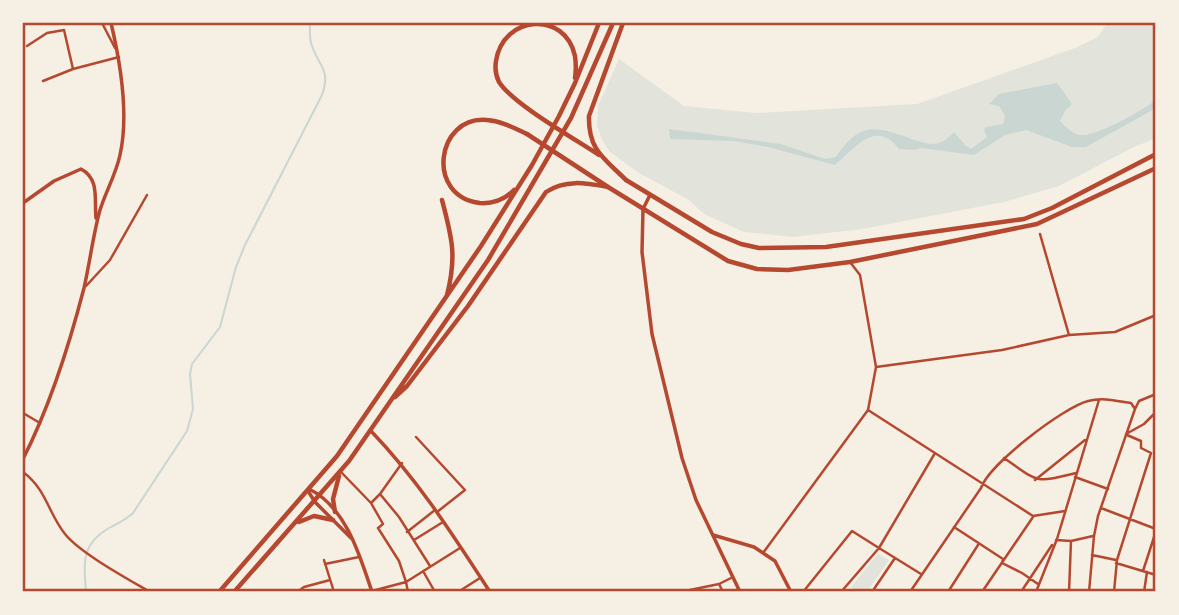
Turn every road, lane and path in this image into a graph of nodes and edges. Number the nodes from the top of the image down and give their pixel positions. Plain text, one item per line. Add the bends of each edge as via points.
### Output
1 (102, 23) edge
2 (111, 23) edge
3 (599, 23) edge
4 (613, 23) edge
5 (623, 23) edge
6 (27, 46) dead end
7 (118, 54) junction
8 (74, 69) junction
9 (43, 81) dead end
10 (575, 83) junction
11 (1156, 154) edge
12 (599, 155) junction
13 (1156, 168) edge
14 (522, 182) junction
15 (608, 187) junction
16 (147, 195) dead end
17 (650, 195) junction
18 (442, 200) dead end
19 (23, 203) edge
20 (643, 209) junction
21 (97, 224) junction
22 (1040, 234) dead end
23 (850, 262) junction
24 (84, 288) junction
25 (446, 298) junction
26 (1156, 315) edge
27 (1069, 335) junction
28 (876, 367) junction
29 (1156, 394) edge
30 (1100, 398) junction
31 (389, 402) junction
32 (1135, 409) junction
33 (869, 410) junction
34 (1156, 412) edge
35 (23, 413) edge
36 (40, 423) junction
37 (371, 431) junction
38 (1126, 434) junction
39 (416, 437) dead end
40 (1087, 438) junction
41 (935, 453) junction
42 (1151, 453) junction
43 (1156, 454) edge
44 (1004, 458) junction
45 (23, 459) edge
46 (402, 463) junction
47 (23, 472) edge
48 (341, 472) junction
49 (1076, 475) junction
50 (1035, 480) junction
51 (982, 484) junction
52 (1108, 489) junction
53 (309, 490) junction
54 (380, 494) junction
55 (320, 496) junction
56 (315, 502) junction
57 (371, 503) junction
58 (1101, 509) junction
59 (436, 511) junction
60 (1065, 511) junction
61 (335, 512) junction
62 (1033, 516) junction
63 (333, 520) junction
64 (1129, 520) junction
65 (443, 522) junction
66 (295, 524) junction
67 (954, 527) junction
68 (1156, 530) edge
69 (407, 532) junction
70 (713, 535) junction
71 (1094, 536) junction
72 (352, 539) junction
73 (1057, 539) junction
74 (414, 540) junction
75 (1071, 541) junction
76 (979, 544) junction
77 (460, 548) junction
78 (879, 548) junction
79 (763, 553) junction
80 (1091, 555) junction
81 (359, 557) junction
82 (895, 558) junction
83 (1003, 559) junction
84 (1116, 561) junction
85 (430, 566) junction
86 (423, 571) junction
87 (1145, 572) junction
88 (922, 574) junction
89 (1156, 575) edge
90 (733, 577) junction
91 (480, 578) junction
92 (1030, 578) junction
93 (330, 580) junction
94 (406, 582) junction
95 (719, 584) junction
96 (1038, 584) junction
97 (705, 587) junction
98 (845, 587) junction
99 (150, 592) edge
100 (219, 592) edge
101 (233, 592) edge
102 (298, 592) edge
103 (334, 592) edge
104 (372, 592) edge
105 (408, 592) edge
106 (435, 592) edge
107 (458, 592) edge
108 (489, 592) edge
109 (680, 592) edge
110 (707, 592) edge
111 (723, 592) edge
112 (740, 592) edge
113 (791, 592) edge
114 (803, 592) edge
115 (841, 592) edge
116 (851, 592) edge
117 (872, 592) edge
118 (910, 592) edge
119 (948, 592) edge
120 (982, 592) edge
121 (1021, 592) edge
122 (1036, 592) edge
123 (1069, 592) edge
124 (1088, 592) edge
125 (1114, 592) edge
126 (1144, 592) edge

1 - 7 street
2 - 7 street
3 - 10 main road
4 - 31 main road via 542,170 488,260
5 - 12 main road via 589,116 591,142
6 - 8 street via 47,33 64,30
7 - 8 street
7 - 21 street via 123,108 120,154
8 - 9 street
10 - 12 main road via 575,56 553,27 523,26 500,48 498,80 513,98
10 - 14 main road
11 - 17 main road via 1024,219 826,247 741,244
12 - 17 main road via 625,180
13 - 23 main road via 1037,224
14 - 15 main road via 496,201 473,202 447,182 446,142 466,124 484,119 506,124
14 - 25 main road
15 - 20 main road
15 - 31 main road via 563,184 546,192 468,306 407,386
16 - 24 street via 110,260
17 - 20 street
18 - 25 main road via 454,253
19 - 21 street via 81,169 95,184
20 - 23 main road via 728,261 757,269
20 - 70 street via 642,252 652,334 682,458
21 - 24 street
22 - 27 street
23 - 28 street via 860,275
24 - 36 street
25 - 53 main road
26 - 27 street via 1115,332
27 - 28 street via 1002,350
28 - 33 street
29 - 32 street via 1139,401
30 - 32 street via 1131,404
30 - 40 street
30 - 44 street via 1074,406
31 - 37 main road
32 - 38 street
33 - 41 street
33 - 79 street
34 - 38 street
35 - 36 street
36 - 45 street
37 - 46 street
37 - 48 main road
38 - 42 street via 1141,441 1141,448
38 - 52 street
39 - 59 street via 465,490
40 - 49 street
40 - 50 street
41 - 51 street
41 - 78 street
42 - 43 street
42 - 64 street
44 - 50 street
44 - 51 street
46 - 54 street
46 - 59 street
47 - 99 street via 44,495 62,531
48 - 55 main road
48 - 57 street
48 - 61 main road via 333,499
49 - 50 street
49 - 52 street
49 - 60 street
51 - 62 street
51 - 67 street
52 - 58 street
53 - 55 street
53 - 56 street
53 - 100 main road
54 - 57 street
54 - 69 street
55 - 56 main road
55 - 61 street
56 - 63 street
56 - 66 main road
57 - 94 street via 383,524 378,528
58 - 64 street
58 - 71 street
59 - 65 street
59 - 69 street
60 - 62 street
60 - 73 street
61 - 72 street
62 - 83 street
63 - 66 main road via 314,516
63 - 72 street
64 - 68 street
64 - 84 street
65 - 74 street
65 - 77 street
66 - 101 main road
67 - 76 street
67 - 88 street
68 - 87 street
69 - 74 street
70 - 79 street
70 - 90 street
71 - 75 street
71 - 80 street
72 - 81 street
73 - 75 street
73 - 92 street
73 - 96 street
74 - 85 street
75 - 123 street
76 - 83 street
76 - 119 street
77 - 85 street
77 - 91 street
78 - 82 street
78 - 98 street
78 - 114 street via 852,531
79 - 113 street via 775,561
80 - 84 street
80 - 124 street
81 - 93 street via 325,562
81 - 104 street
82 - 88 street
82 - 117 street
83 - 92 street via 1002,563
83 - 120 street
84 - 87 street
84 - 125 street
85 - 86 street
86 - 94 street
86 - 106 street
87 - 89 street
87 - 126 street
88 - 118 street
90 - 95 street
90 - 112 street
91 - 107 street
91 - 108 street
92 - 96 street
92 - 121 street
93 - 102 street
93 - 103 street
94 - 104 street
94 - 105 street
95 - 97 street
95 - 111 street
96 - 122 street
97 - 109 street
97 - 110 street
98 - 115 street
98 - 116 street

